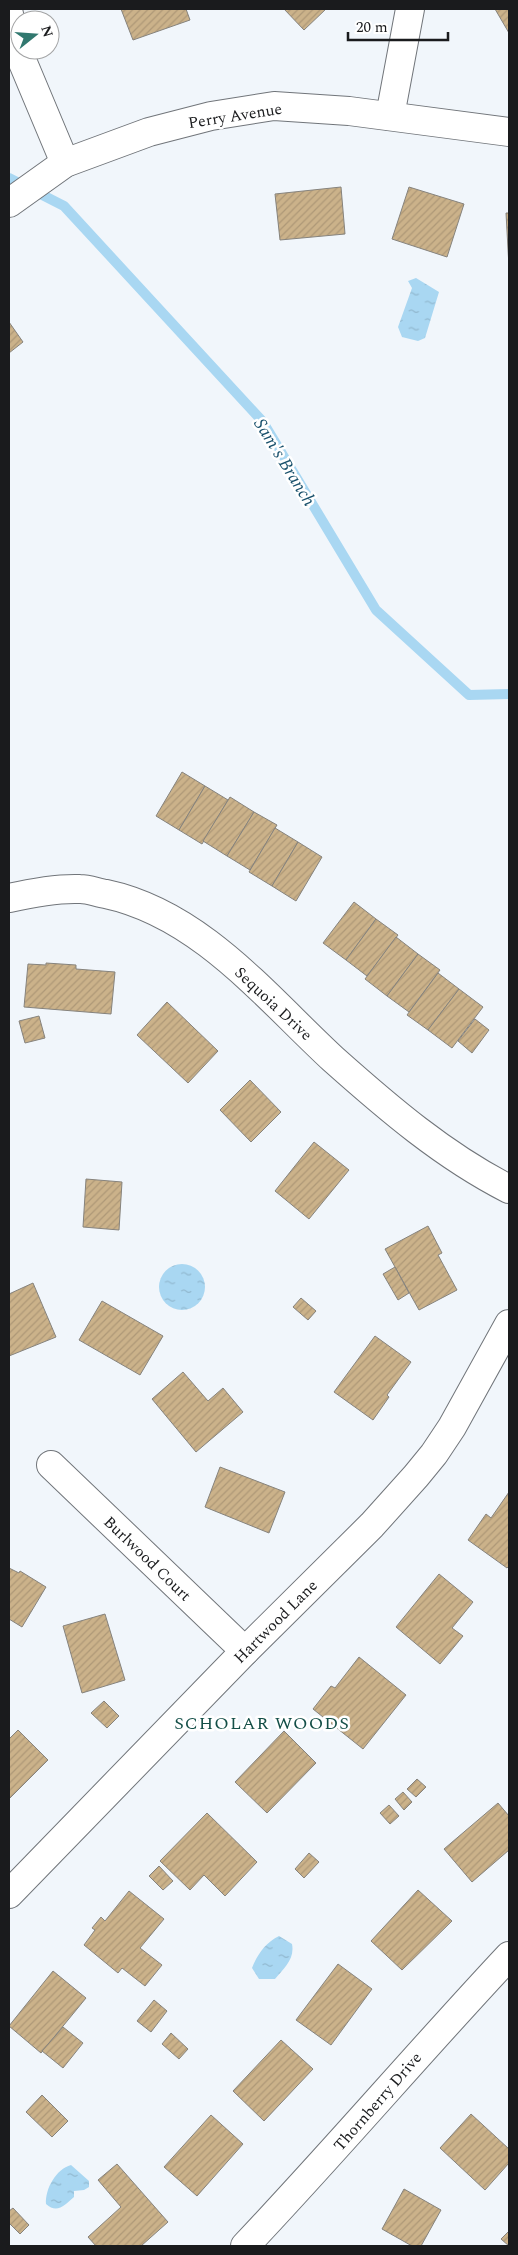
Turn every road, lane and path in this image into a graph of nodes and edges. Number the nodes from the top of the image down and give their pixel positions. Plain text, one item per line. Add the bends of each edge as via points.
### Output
1 (410, 9) edge
2 (9, 14) edge
3 (390, 116) junction
4 (509, 132) edge
5 (65, 163) junction
6 (9, 203) edge
7 (9, 898) edge
8 (509, 1189) edge
9 (509, 1324) edge
10 (51, 1465) dead end
11 (245, 1650) junction
12 (9, 1894) edge
13 (509, 1956) edge
14 (245, 2246) edge

1 - 3 street
2 - 5 street via 14,39
3 - 4 street, Perry Avenue
3 - 5 street, Perry Avenue via 274,106 210,116 149,132
5 - 6 street, Perry Avenue
7 - 8 street, Sequoia Drive via 80,889 117,896 180,924 228,959 403,1120 481,1175
9 - 11 street, Hartwood Lane via 487,1368 434,1454 372,1525
10 - 11 street, Burlwood Court
11 - 12 street, Hartwood Lane
13 - 14 street, Thornberry Drive

